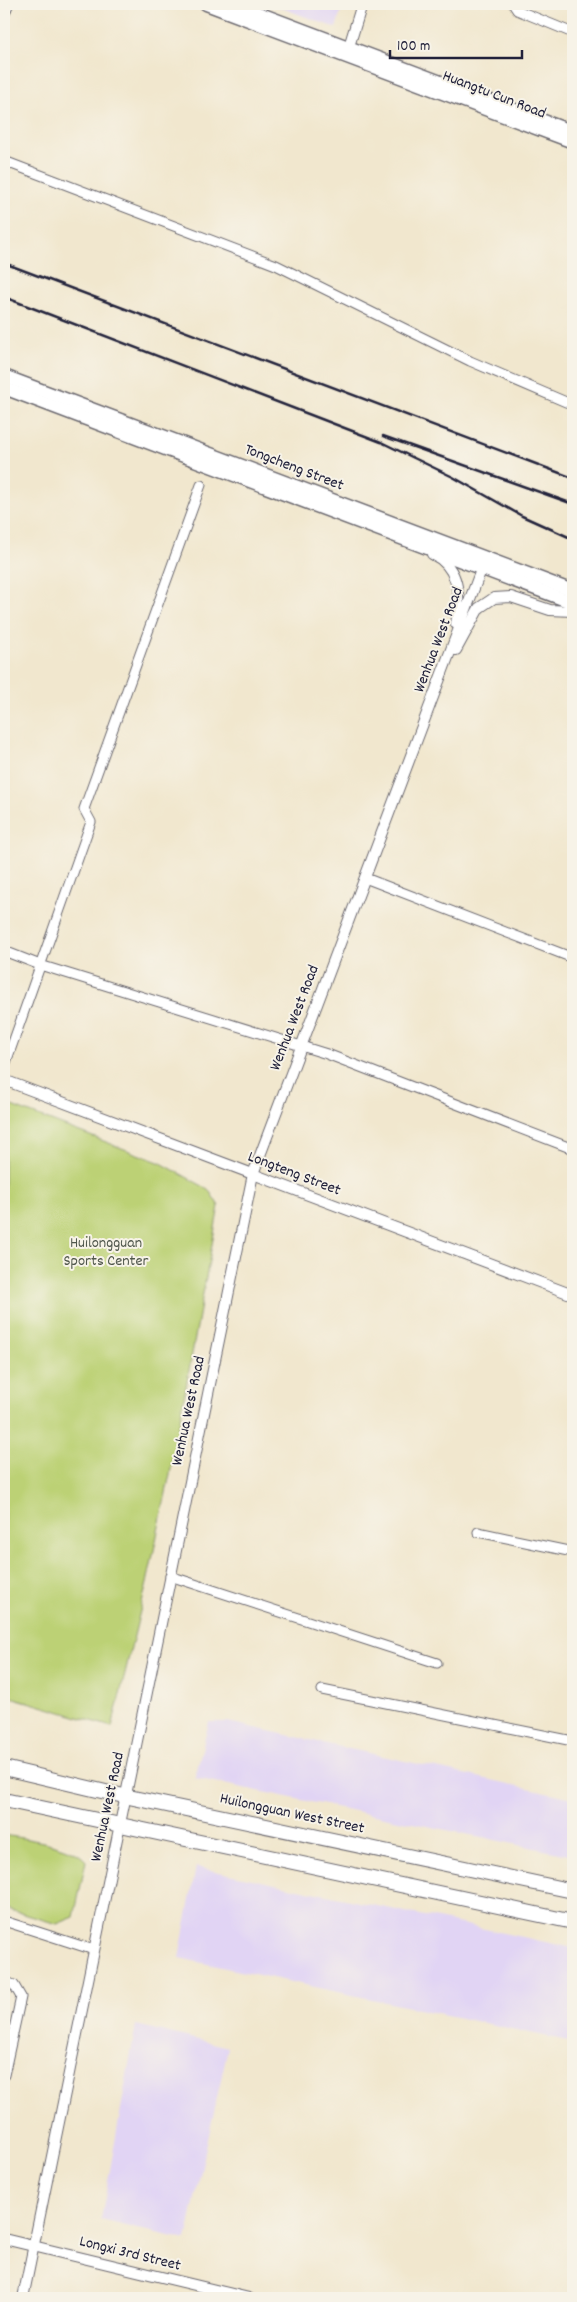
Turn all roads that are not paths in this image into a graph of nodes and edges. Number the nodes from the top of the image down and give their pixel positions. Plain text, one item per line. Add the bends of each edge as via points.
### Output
1 (8, 4) edge
2 (206, 4) edge
3 (234, 4) edge
4 (362, 4) edge
5 (513, 4) edge
6 (4, 14) edge
7 (573, 33) edge
8 (347, 52) junction
9 (573, 132) edge
10 (573, 142) edge
11 (4, 161) edge
12 (4, 376) edge
13 (4, 388) edge
14 (4, 394) edge
15 (573, 406) edge
16 (59, 409) junction
17 (201, 485) dead end
18 (349, 518) junction
19 (484, 563) junction
20 (573, 591) edge
21 (573, 603) edge
22 (573, 611) edge
23 (451, 651) junction
24 (440, 680) junction
25 (364, 878) junction
26 (4, 951) edge
27 (573, 958) edge
28 (40, 965) junction
29 (301, 1046) junction
30 (4, 1068) edge
31 (4, 1080) edge
32 (573, 1149) edge
33 (253, 1174) junction
34 (573, 1295) edge
35 (478, 1532) dead end
36 (573, 1552) edge
37 (170, 1576) junction
38 (437, 1663) dead end
39 (322, 1690) dead end
40 (573, 1741) edge
41 (4, 1768) edge
42 (125, 1797) junction
43 (4, 1800) edge
44 (120, 1825) junction
45 (573, 1891) edge
46 (4, 1921) edge
47 (573, 1922) edge
48 (94, 1950) junction
49 (4, 1981) edge
50 (4, 2070) edge
51 (4, 2239) edge
52 (34, 2246) junction
53 (23, 2298) edge
54 (248, 2298) edge

1 - 6 street
2 - 8 main road, Huangtu Cun Road
3 - 8 main road, Huangtu Cun Road
4 - 8 street
5 - 7 street via 517,10
8 - 9 main road, Huangtu Cun Road
8 - 10 main road, Huangtu Cun Road
11 - 15 street via 276,265 470,362
12 - 19 main road, Tongcheng Street
13 - 16 main road, Tongcheng Street
14 - 16 street
16 - 18 main road, Tongcheng Street
17 - 28 street via 84,809 91,822
18 - 19 main road, Tongcheng Street
18 - 23 street via 446,563 456,580 459,597
19 - 20 main road, Tongcheng Street
19 - 21 main road, Tongcheng Street
19 - 23 street, Wenhua West Road
22 - 24 street via 550,610 506,596 489,600 475,614
23 - 24 street, Wenhua West Road
24 - 25 street, Wenhua West Road
25 - 27 street
25 - 29 street, Wenhua West Road
26 - 28 street
28 - 29 street
28 - 30 street
29 - 32 street
29 - 33 street, Wenhua West Road
31 - 33 street, Longteng Street
33 - 34 street, Longteng Street
33 - 37 street, Wenhua West Road
35 - 36 street
37 - 38 street
37 - 42 street, Wenhua West Road
39 - 40 street
41 - 42 main road, Huilongguan West Street
42 - 44 street, Wenhua West Road
42 - 45 main road, Huilongguan West Street
43 - 44 main road
44 - 47 main road
44 - 48 street, Wenhua West Road
46 - 48 street
48 - 52 street, Wenhua West Road
49 - 50 street via 14,1984 21,1997
51 - 52 street, Longxi 3rd Street
52 - 53 street, Wenhua West Road
52 - 54 street, Longxi 3rd Street

